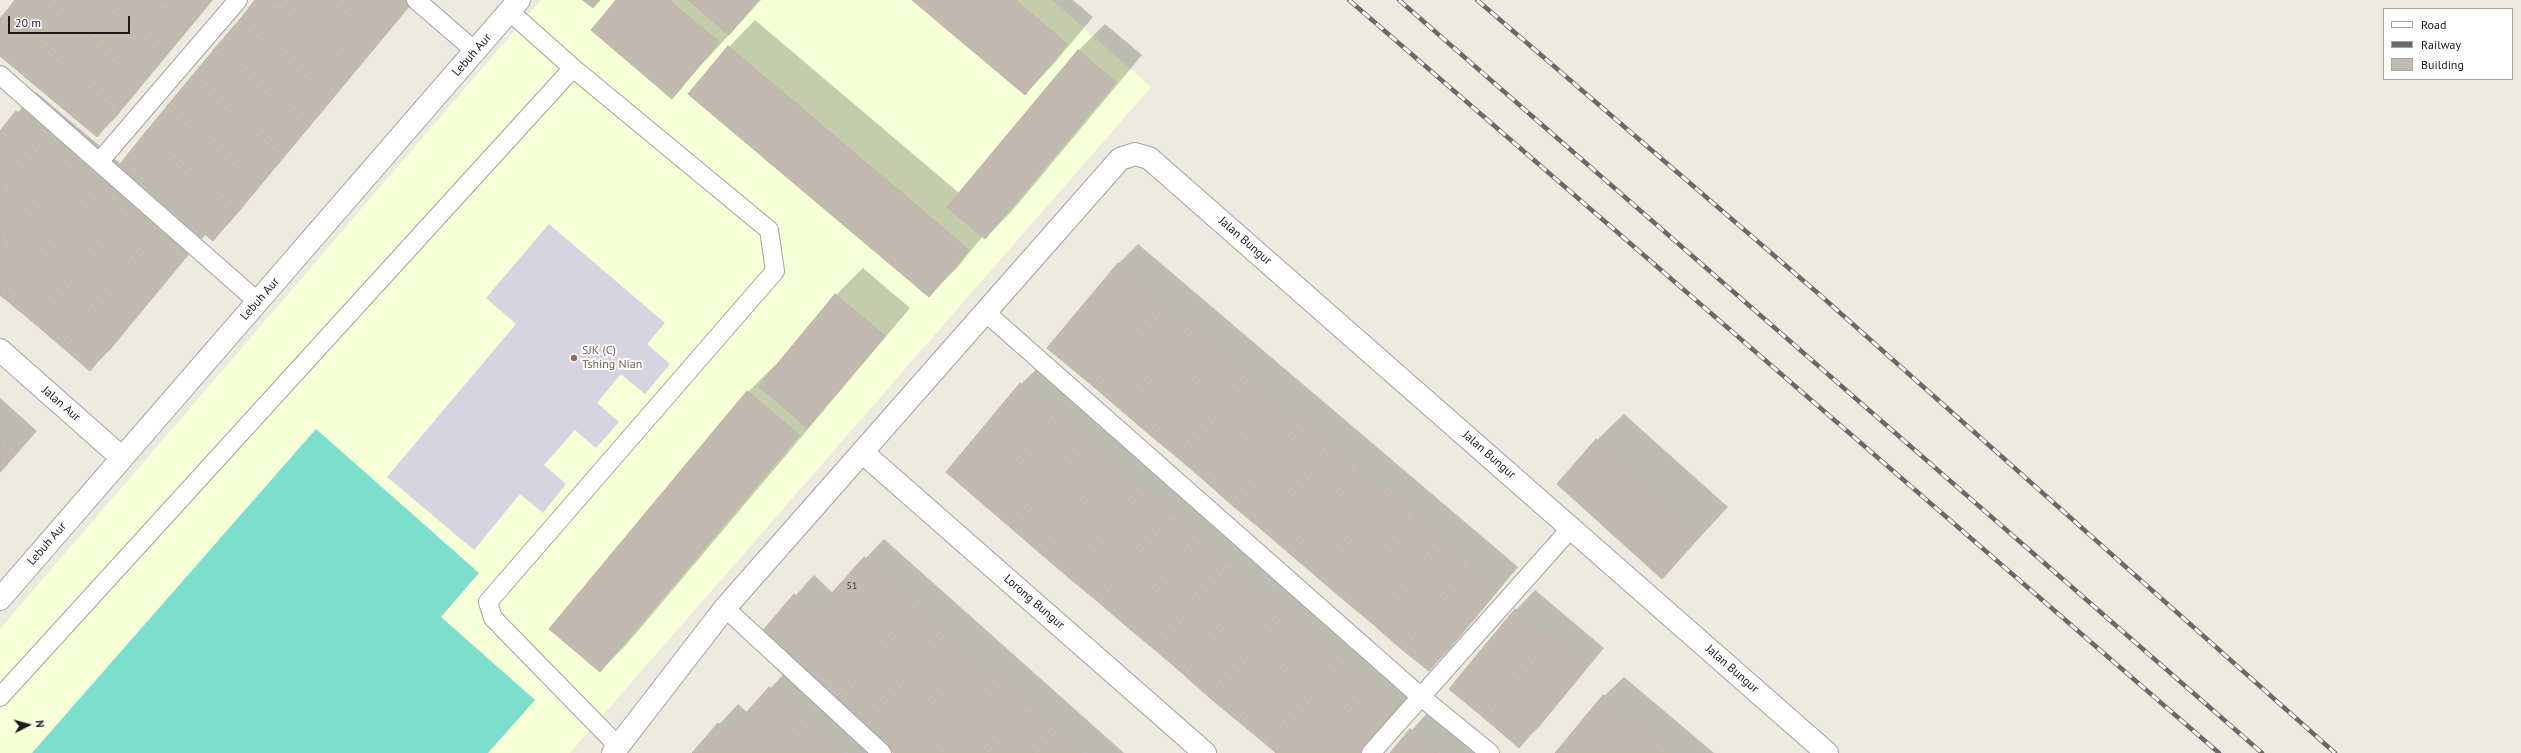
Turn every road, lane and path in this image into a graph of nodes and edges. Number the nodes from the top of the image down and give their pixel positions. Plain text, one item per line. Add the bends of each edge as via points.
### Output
1 (238, 0) edge
2 (416, 0) edge
3 (514, 6) edge
4 (475, 51) junction
5 (573, 68) junction
6 (0, 75) edge
7 (99, 162) junction
8 (258, 302) junction
9 (984, 312) junction
10 (0, 350) edge
11 (862, 452) junction
12 (122, 458) junction
13 (1572, 527) junction
14 (0, 599) edge
15 (725, 608) junction
16 (1420, 696) junction
17 (0, 697) edge
18 (616, 750) edge
19 (882, 753) edge
20 (1205, 753) edge
21 (1371, 753) edge
22 (1490, 753) edge
23 (1827, 753) edge

1 - 7 lane
2 - 4 lane
3 - 4 street, Lebuh Aur
3 - 5 lane
4 - 8 street, Lebuh Aur
5 - 17 lane
5 - 18 lane via 769,230 775,271 488,602 493,618
6 - 7 lane
7 - 8 lane
8 - 12 street, Lebuh Aur
9 - 11 street
9 - 13 street, Jalan Bungur via 1120,159 1135,154 1149,158
9 - 16 lane
10 - 12 street, Jalan Aur
11 - 15 street
11 - 20 street, Lorong Bungur
12 - 14 street, Lebuh Aur
13 - 16 lane
13 - 23 street, Jalan Bungur
15 - 18 street
15 - 19 lane
16 - 21 lane
16 - 22 lane

